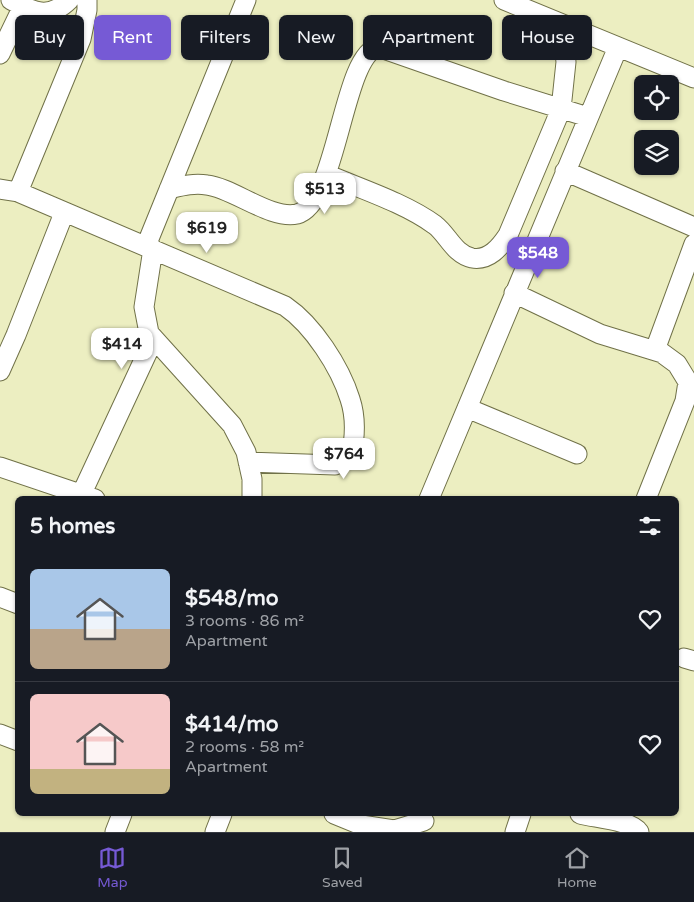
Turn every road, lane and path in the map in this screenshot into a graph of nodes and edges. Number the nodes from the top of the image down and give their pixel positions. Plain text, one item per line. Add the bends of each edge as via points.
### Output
1 (69, 0) edge
2 (87, 0) edge
3 (246, 0) edge
4 (504, 0) edge
5 (17, 3) edge
6 (540, 15) edge
7 (592, 36) edge
8 (618, 47) junction
9 (0, 54) edge
10 (566, 60) edge
11 (694, 78) edge
12 (561, 109) junction
13 (588, 117) junction
14 (565, 172) junction
15 (326, 174) junction
16 (169, 189) junction
17 (9, 191) edge
18 (64, 213) junction
19 (694, 227) edge
20 (694, 244) edge
21 (150, 248) junction
22 (514, 293) junction
23 (149, 332) junction
24 (655, 350) junction
25 (0, 371) edge
26 (467, 408) junction
27 (577, 454) dead end
28 (248, 462) junction
29 (0, 467) edge
30 (89, 496) edge
31 (252, 496) edge
32 (430, 496) edge
33 (647, 496) edge
34 (0, 597) edge
35 (15, 603) edge
36 (0, 734) edge
37 (15, 740) edge
38 (121, 816) edge
39 (339, 816) edge
40 (521, 816) edge
41 (590, 816) edge
42 (424, 821) dead end
43 (115, 832) edge
44 (515, 832) edge
45 (639, 832) edge

1 - 5 street via 49,13
2 - 17 street via 81,39
3 - 16 street
4 - 6 street
5 - 9 street
7 - 8 street
8 - 11 street
8 - 13 street
10 - 12 street
12 - 13 street
12 - 15 street via 373,48 348,95
12 - 15 street via 508,234 499,248 485,257 472,258 460,252 436,225
13 - 14 street
14 - 19 street
14 - 22 street
15 - 16 street via 309,208 297,214 255,205 208,185 189,184
16 - 21 street
17 - 18 street
18 - 21 street
18 - 25 street
20 - 24 street
21 - 23 street via 144,307
21 - 28 street via 285,306 301,316 313,330 350,399 354,444 344,462 335,465
22 - 24 street via 600,334
22 - 26 street
23 - 28 street via 232,425
23 - 30 street via 149,349
24 - 33 street via 677,364 688,382 685,401
26 - 27 street
26 - 32 street
28 - 31 street
29 - 30 street
34 - 35 street
36 - 37 street
38 - 43 street
39 - 42 street via 361,825 394,830
40 - 44 street
41 - 45 street via 622,822

